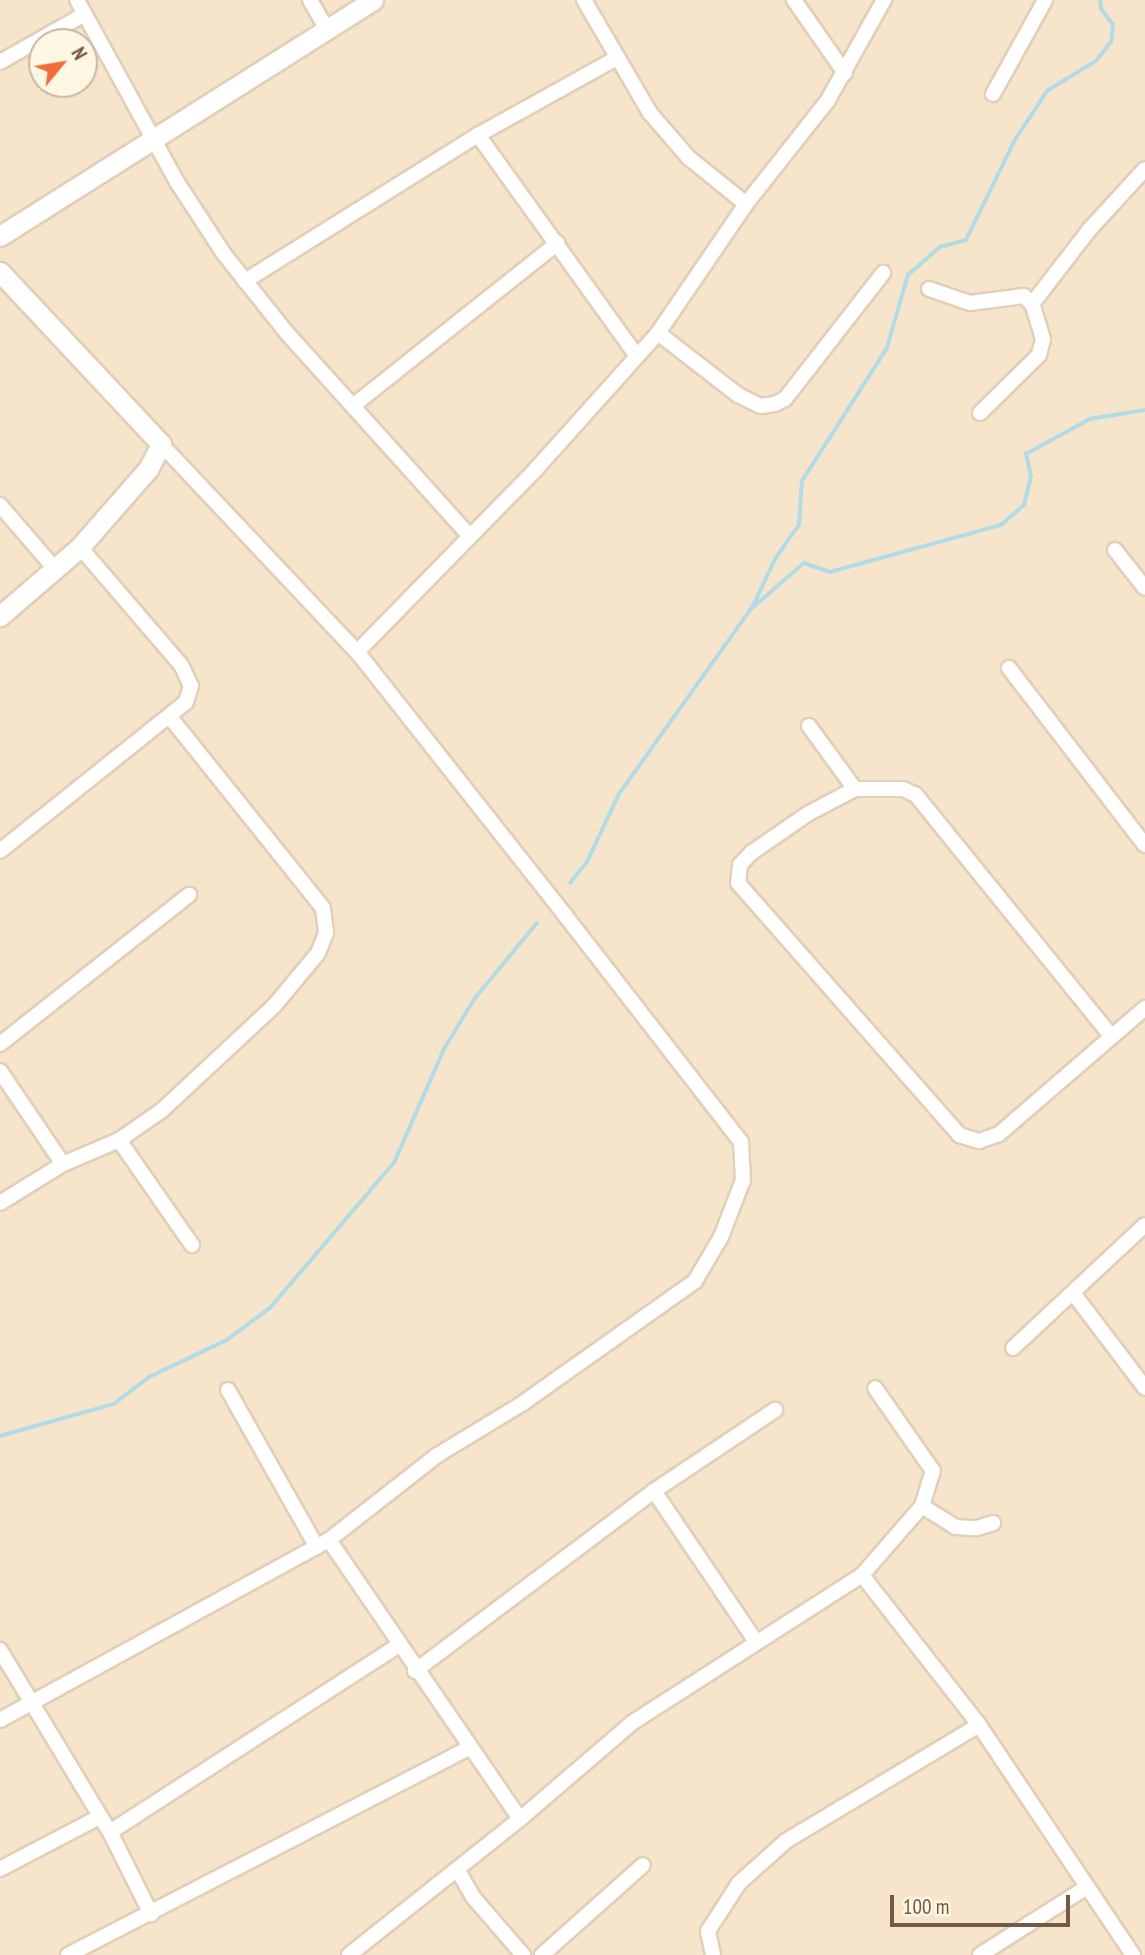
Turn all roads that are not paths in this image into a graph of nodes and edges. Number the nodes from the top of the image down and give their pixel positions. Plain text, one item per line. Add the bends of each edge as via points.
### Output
1 (77, 0) edge
2 (310, 0) edge
3 (373, 0) edge
4 (584, 0) edge
5 (794, 0) edge
6 (884, 0) edge
7 (1045, 0) edge
8 (83, 15) junction
9 (327, 28) junction
10 (615, 58) junction
11 (0, 62) edge
12 (845, 73) junction
13 (993, 94) dead end
14 (478, 135) junction
15 (153, 137) junction
16 (1145, 169) edge
17 (746, 204) junction
18 (0, 236) edge
19 (558, 243) junction
20 (0, 272) edge
21 (883, 273) dead end
22 (245, 281) junction
23 (929, 289) dead end
24 (1032, 304) junction
25 (658, 333) junction
26 (636, 355) junction
27 (354, 405) junction
28 (980, 412) dead end
29 (161, 444) junction
30 (0, 505) edge
31 (469, 535) junction
32 (80, 547) junction
33 (1115, 550) dead end
34 (56, 570) junction
35 (1145, 588) edge
36 (0, 616) edge
37 (356, 652) junction
38 (1009, 668) dead end
39 (169, 716) junction
40 (808, 726) dead end
41 (855, 789) junction
42 (1145, 845) edge
43 (0, 852) edge
44 (189, 895) dead end
45 (1145, 1008) edge
46 (1111, 1036) junction
47 (0, 1044) edge
48 (0, 1071) edge
49 (118, 1140) junction
50 (63, 1164) junction
51 (0, 1203) edge
52 (1145, 1225) edge
53 (192, 1245) dead end
54 (1073, 1293) junction
55 (1013, 1348) dead end
56 (875, 1388) dead end
57 (1145, 1388) edge
58 (228, 1391) dead end
59 (775, 1410) dead end
60 (654, 1491) junction
61 (922, 1506) junction
62 (993, 1523) dead end
63 (323, 1544) junction
64 (862, 1575) junction
65 (755, 1640) junction
66 (398, 1646) junction
67 (0, 1650) edge
68 (415, 1671) junction
69 (31, 1705) junction
70 (0, 1720) edge
71 (979, 1725) junction
72 (469, 1748) junction
73 (99, 1817) junction
74 (520, 1819) junction
75 (110, 1832) junction
76 (643, 1865) dead end
77 (0, 1869) edge
78 (457, 1869) junction
79 (1087, 1887) junction
80 (151, 1914) junction
81 (68, 1955) edge
82 (349, 1955) edge
83 (523, 1955) edge
84 (542, 1955) edge
85 (712, 1955) edge
86 (980, 1955) edge
87 (1133, 1955) edge

1 - 8 street
2 - 9 street
3 - 9 street
4 - 10 street
5 - 12 street
6 - 12 street
7 - 13 street
8 - 11 street
8 - 15 street
9 - 15 street
10 - 14 street
10 - 17 street via 650,113 689,158
12 - 17 street
14 - 19 street
14 - 22 street
15 - 18 street
15 - 22 street
16 - 24 street
17 - 25 street
19 - 26 street
19 - 27 street
20 - 29 street
21 - 25 street via 785,399 775,404 761,406 738,395
22 - 27 street
23 - 24 street via 970,303 1024,296
24 - 28 street via 1043,339 1039,355
25 - 26 street
26 - 31 street via 536,469
27 - 31 street
29 - 32 street via 148,470
29 - 37 street
30 - 34 street
31 - 37 street
32 - 34 street
32 - 39 street via 181,665 191,686 186,702
33 - 35 street
34 - 36 street
37 - 63 street via 741,1142 743,1180 722,1237 695,1280 523,1403 436,1456
38 - 42 street
39 - 43 street
39 - 49 street via 323,908 326,933 318,953 274,1006 161,1111
40 - 41 street
41 - 46 street via 903,789 916,795
41 - 46 street via 809,813 751,853 740,865 738,883 959,1135 979,1141 999,1134
44 - 47 street
45 - 46 street
48 - 50 street
49 - 50 street
49 - 53 street
50 - 51 street
52 - 54 street
54 - 55 street
54 - 57 street
56 - 61 street via 933,1471
58 - 63 street
59 - 60 street
60 - 65 street
60 - 68 street
61 - 62 street via 955,1527
61 - 64 street
63 - 66 street
63 - 69 street
64 - 65 street
64 - 71 street
65 - 74 street via 633,1722
66 - 68 street
66 - 75 street
67 - 69 street
68 - 72 street
69 - 70 street
69 - 73 street
71 - 79 street
71 - 85 street via 786,1841 738,1883 708,1931
72 - 74 street
72 - 80 street
73 - 75 street
73 - 77 street
74 - 78 street
75 - 80 street
76 - 84 street
78 - 82 street
78 - 83 street via 473,1897
79 - 86 street
79 - 87 street
80 - 81 street

